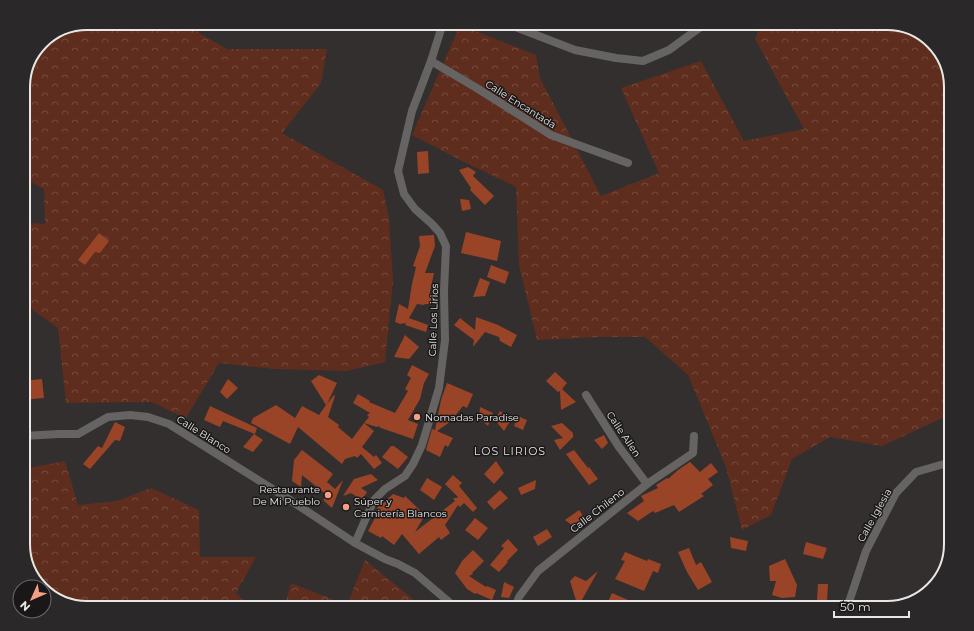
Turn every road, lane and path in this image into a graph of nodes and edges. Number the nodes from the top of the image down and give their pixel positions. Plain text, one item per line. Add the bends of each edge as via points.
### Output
1 (441, 30) edge
2 (523, 30) edge
3 (696, 30) edge
4 (431, 61) junction
5 (628, 163) dead end
6 (586, 395) dead end
7 (30, 436) edge
8 (694, 436) dead end
9 (944, 464) edge
10 (647, 484) junction
11 (355, 543) junction
12 (448, 601) edge
13 (518, 601) edge
14 (850, 601) edge

1 - 4 street, Calle Los Lirios
2 - 3 street via 576,50 643,61 669,50
4 - 5 street, Calle Encantada via 551,135
4 - 11 street, Calle Los Lirios via 412,111 398,171 404,194 415,209 440,233 446,246 445,340 439,388 422,445 413,464 405,476 374,500
6 - 10 street, Calle Allen via 618,447
7 - 11 street, Calle Blanco via 78,434 108,417 148,417 169,424
8 - 10 street, Calle Chileno via 693,453
9 - 14 street, Calle Iglesia via 916,472 896,493 866,551
10 - 13 street, Calle Chileno via 538,571
11 - 12 street via 415,572

